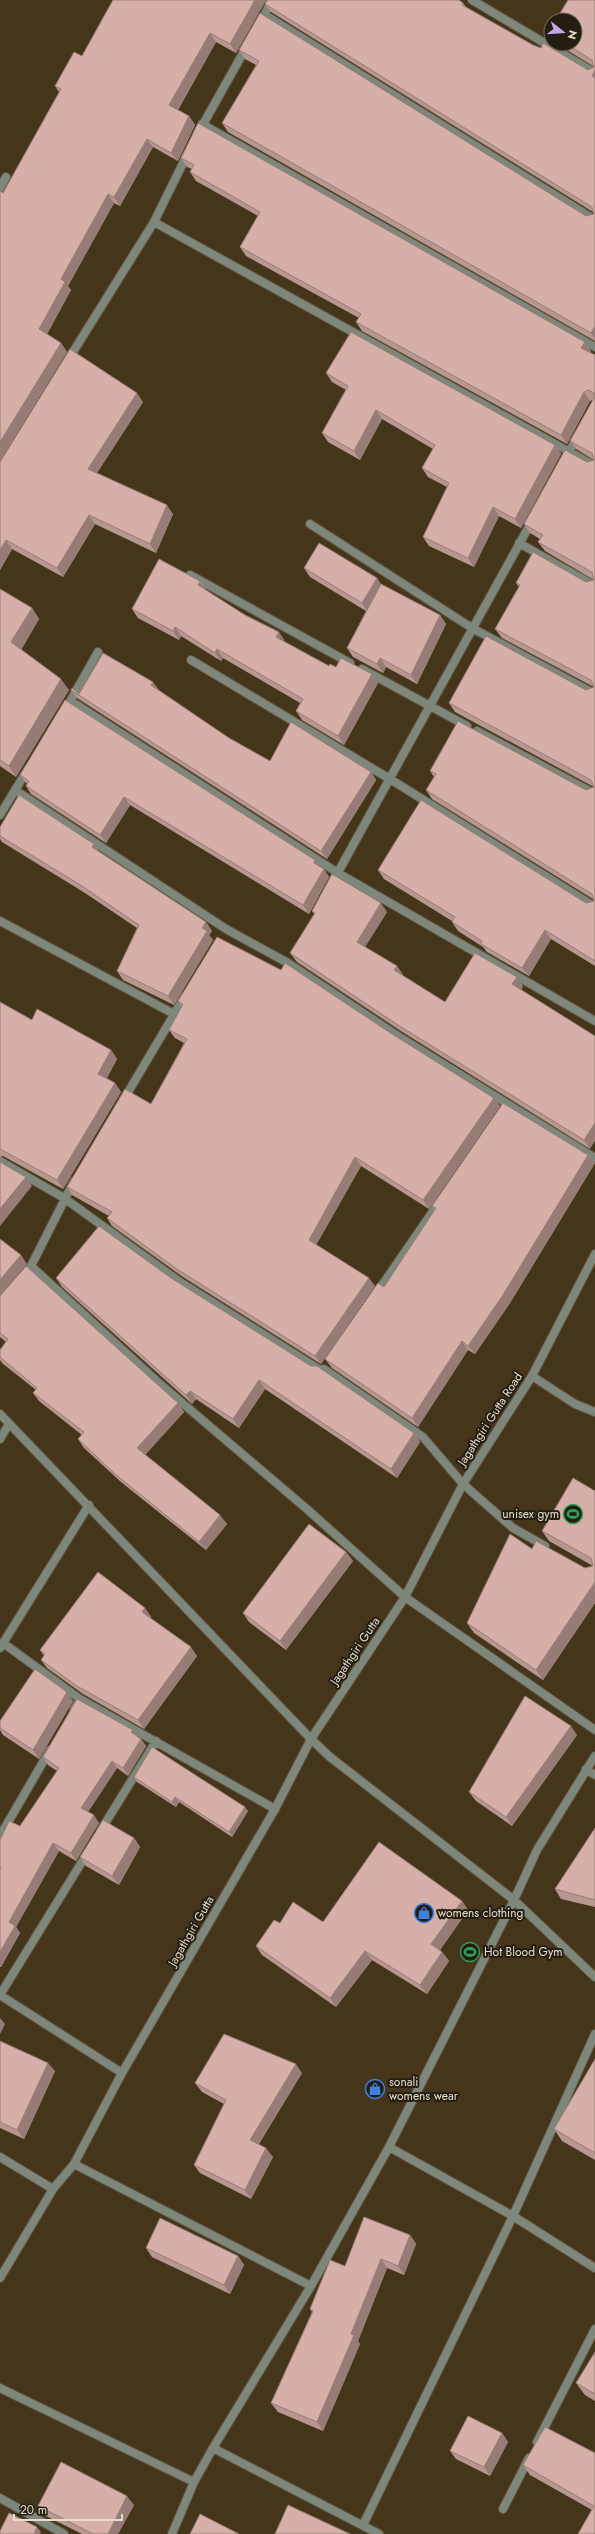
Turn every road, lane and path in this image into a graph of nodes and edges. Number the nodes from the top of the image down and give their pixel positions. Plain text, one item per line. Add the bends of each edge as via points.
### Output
1 (272, 0) edge
2 (472, 0) edge
3 (265, 15) junction
4 (595, 73) edge
5 (202, 124) junction
6 (6, 177) dead end
7 (0, 188) edge
8 (595, 220) edge
9 (154, 222) junction
10 (595, 347) edge
11 (63, 369) edge
12 (580, 431) edge
13 (570, 451) junction
14 (595, 466) edge
15 (559, 471) edge
16 (537, 510) edge
17 (310, 524) dead end
18 (519, 543) junction
19 (190, 575) edge
20 (595, 586) edge
21 (472, 628) junction
22 (98, 652) dead end
23 (191, 660) dead end
24 (595, 694) edge
25 (70, 701) junction
26 (430, 706) junction
27 (63, 713) edge
28 (31, 764) edge
29 (390, 779) junction
30 (15, 790) junction
31 (595, 794) edge
32 (0, 816) edge
33 (338, 874) junction
34 (326, 894) edge
35 (595, 907) edge
36 (0, 921) edge
37 (190, 988) edge
38 (174, 1014) junction
39 (595, 1021) edge
40 (117, 1109) edge
41 (595, 1158) edge
42 (0, 1161) edge
43 (80, 1171) edge
44 (445, 1194) edge
45 (64, 1198) junction
46 (594, 1257) edge
47 (32, 1267) junction
48 (23, 1278) edge
49 (369, 1304) edge
50 (532, 1376) junction
51 (595, 1412) edge
52 (0, 1414) edge
53 (9, 1424) junction
54 (0, 1439) edge
55 (463, 1484) junction
56 (89, 1505) junction
57 (554, 1551) edge
58 (405, 1597) junction
59 (2, 1646) edge
60 (80, 1699) junction
61 (70, 1716) edge
62 (595, 1730) edge
63 (311, 1739) junction
64 (156, 1741) junction
65 (54, 1742) edge
66 (595, 1756) edge
67 (586, 1769) junction
68 (595, 1776) edge
69 (275, 1809) junction
70 (0, 1836) edge
71 (514, 1900) junction
72 (595, 1977) edge
73 (0, 1995) edge
74 (595, 2034) edge
75 (122, 2074) junction
76 (389, 2147) junction
77 (0, 2157) edge
78 (74, 2164) junction
79 (53, 2189) junction
80 (513, 2216) junction
81 (595, 2268) edge
82 (0, 2278) edge
83 (311, 2286) junction
84 (595, 2329) edge
85 (0, 2388) edge
86 (213, 2448) junction
87 (194, 2482) junction
88 (0, 2498) edge
89 (503, 2508) dead end
90 (363, 2524) junction
91 (64, 2534) edge
92 (172, 2534) edge
93 (379, 2534) edge

1 - 3 street
2 - 4 street
3 - 5 street
3 - 8 street
5 - 9 street
5 - 10 street
6 - 7 street
9 - 11 street
9 - 13 street
12 - 13 street
13 - 14 street
13 - 15 street
16 - 18 street
17 - 21 street
18 - 20 street
18 - 21 street
19 - 26 street
21 - 24 street
21 - 26 street
22 - 25 street
23 - 29 street
25 - 27 street
25 - 33 street
26 - 29 street
26 - 31 street
28 - 30 street
29 - 33 street
29 - 35 street
30 - 32 street
30 - 41 street via 224,932 290,960 505,1107
33 - 34 street
33 - 39 street
36 - 38 street
37 - 38 street
38 - 40 street
42 - 45 street
43 - 45 street
44 - 49 street
45 - 47 street
45 - 55 street via 180,1282 320,1370 327,1366 422,1437
46 - 50 street, Jagathgiri Gutta Road
47 - 48 street
47 - 58 street via 160,1384 308,1510
50 - 51 street via 575,1404
50 - 55 street, Jagathgiri Gutta Road
52 - 53 street
53 - 54 street
53 - 56 street
55 - 57 street via 513,1528
55 - 58 street, Jagathgiri Gutta Road
56 - 59 street
56 - 63 street
58 - 62 street
58 - 63 street, Jagathgiri Gutta
59 - 60 street
60 - 61 street
60 - 64 street
63 - 69 street, Jagathgiri Gutta
63 - 71 street via 330,1757
64 - 69 street
64 - 73 street
65 - 70 street
66 - 67 street
67 - 68 street
67 - 71 street via 537,1850
69 - 75 street, Jagathgiri Gutta
71 - 72 street
71 - 76 street
73 - 75 street
74 - 80 street
75 - 78 street, Jagathgiri Gutta
76 - 80 street
76 - 83 street
77 - 79 street
78 - 79 street, Jagathgiri Gutta
78 - 83 street
79 - 82 street, Jagathgiri Gutta
80 - 81 street
80 - 90 street
83 - 86 street
84 - 89 street
85 - 87 street
86 - 87 street
86 - 90 street
87 - 92 street
88 - 91 street
90 - 93 street

